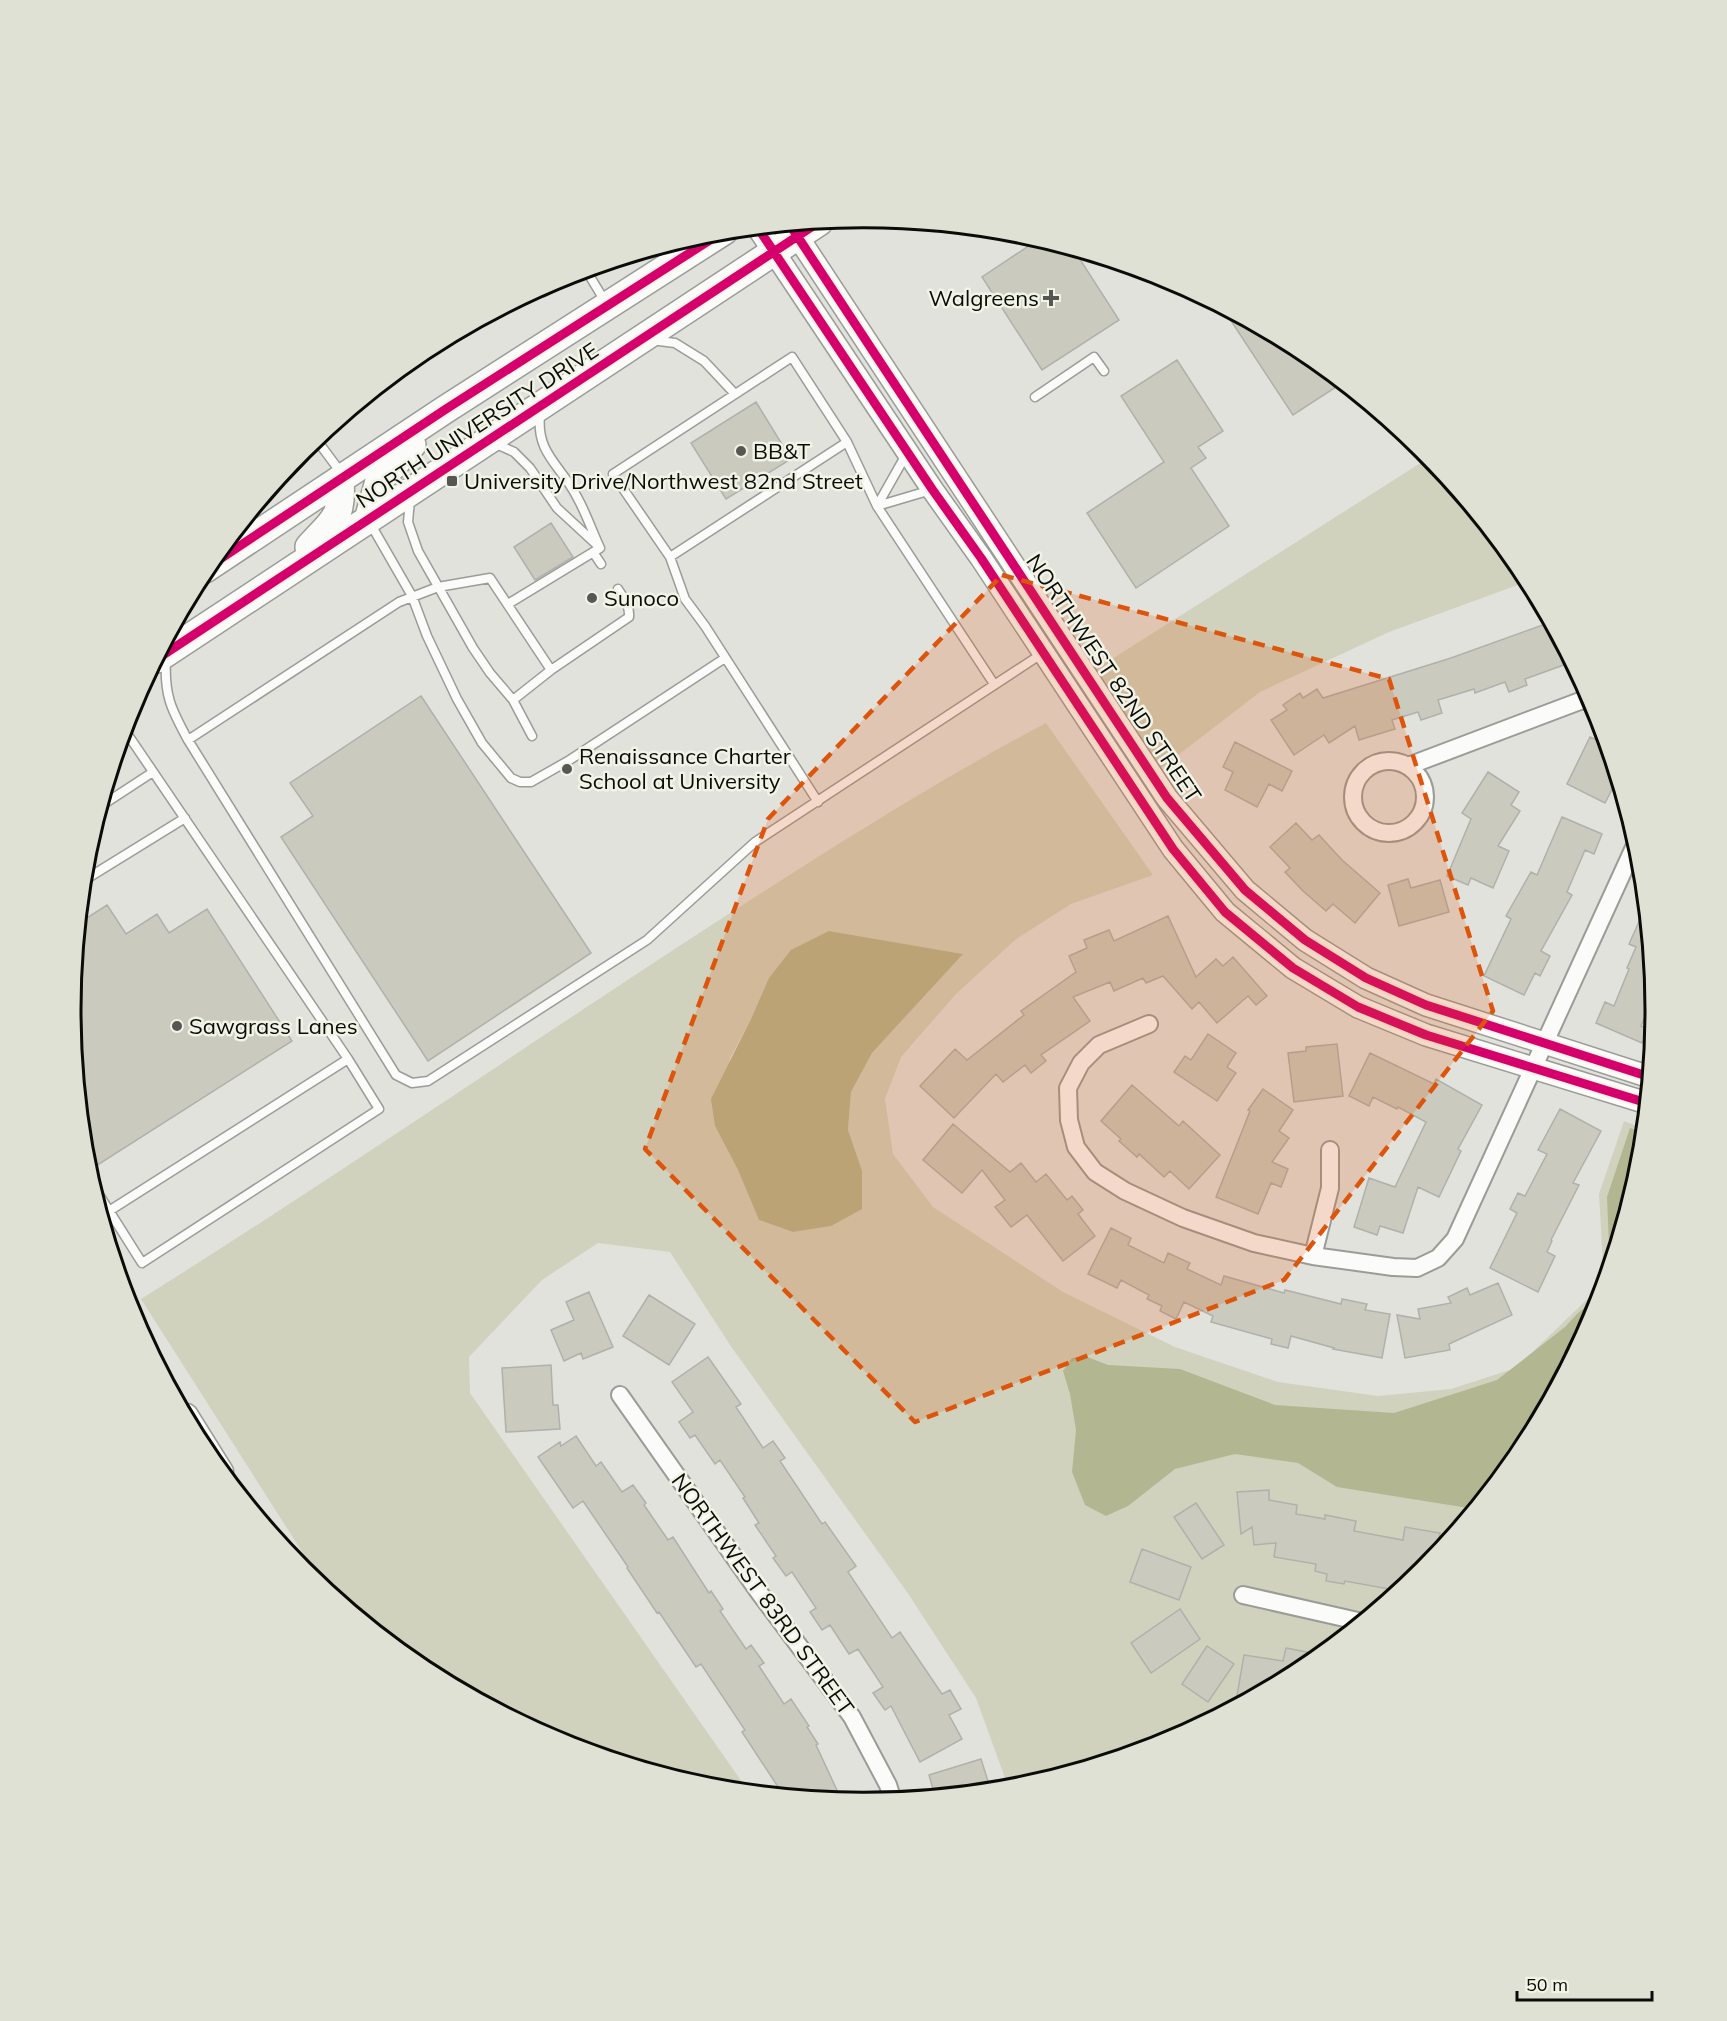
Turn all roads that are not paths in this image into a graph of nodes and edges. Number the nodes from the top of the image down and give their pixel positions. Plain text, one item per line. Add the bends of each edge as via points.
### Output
1 (798, 231) edge
2 (804, 231) edge
3 (763, 235) edge
4 (702, 245) edge
5 (774, 252) junction
6 (590, 278) edge
7 (608, 306) junction
8 (641, 339) junction
9 (1104, 371) dead end
10 (735, 394) junction
11 (1035, 397) dead end
12 (540, 406) junction
13 (446, 410) junction
14 (488, 440) junction
15 (847, 442) junction
16 (321, 447) edge
17 (908, 452) junction
18 (342, 478) junction
19 (932, 489) junction
20 (412, 490) junction
21 (877, 506) junction
22 (368, 520) junction
23 (596, 550) junction
24 (230, 552) edge
25 (670, 557) junction
26 (601, 564) dead end
27 (285, 575) junction
28 (438, 587) junction
29 (618, 589) dead end
30 (412, 596) junction
31 (508, 604) junction
32 (169, 651) edge
33 (1043, 653) junction
34 (725, 658) junction
35 (162, 664) edge
36 (551, 670) junction
37 (994, 684) junction
38 (513, 700) junction
39 (1581, 701) edge
40 (532, 736) dead end
41 (131, 739) edge
42 (188, 740) junction
43 (1408, 766) junction
44 (153, 772) junction
45 (111, 800) edge
46 (818, 802) junction
47 (185, 818) junction
48 (1630, 856) edge
49 (93, 875) edge
50 (1149, 1024) dead end
51 (1545, 1044) junction
52 (348, 1059) junction
53 (1533, 1069) junction
54 (1643, 1075) edge
55 (1640, 1101) edge
56 (1330, 1150) dead end
57 (107, 1207) edge
58 (109, 1211) junction
59 (1313, 1256) junction
60 (620, 1395) dead end
61 (1243, 1595) dead end
62 (1353, 1620) edge
63 (890, 1792) edge

1 - 5 main road, NORTH UNIVERSITY DRIVE
2 - 51 street, NORTHWEST 82ND STREET via 1161,788 1245,890 1305,940 1365,978 1426,1005
3 - 5 street, NORTHWEST 82ND STREET
4 - 7 main road, NORTH UNIVERSITY DRIVE
5 - 8 main road, NORTH UNIVERSITY DRIVE
5 - 17 street, NORTHWEST 82ND STREET
6 - 7 lane
7 - 13 main road, NORTH UNIVERSITY DRIVE
8 - 10 lane via 675,343 704,361
8 - 12 main road, NORTH UNIVERSITY DRIVE
9 - 11 lane via 1094,357
10 - 15 lane via 792,357
10 - 25 lane via 613,474
12 - 14 main road, NORTH UNIVERSITY DRIVE
12 - 23 lane via 538,430 542,444 577,495
13 - 18 main road, NORTH UNIVERSITY DRIVE
13 - 22 main road via 379,482
14 - 20 main road, NORTH UNIVERSITY DRIVE
14 - 23 lane via 514,452 530,468 556,507
15 - 21 lane
15 - 25 lane
16 - 18 lane
17 - 19 street, NORTHWEST 82ND STREET
17 - 21 lane
18 - 24 main road, NORTH UNIVERSITY DRIVE
18 - 27 main road via 337,516
19 - 21 lane
19 - 33 street, NORTHWEST 82ND STREET
20 - 22 main road, NORTH UNIVERSITY DRIVE
20 - 28 lane via 410,531
21 - 37 lane
22 - 27 main road, NORTH UNIVERSITY DRIVE
22 - 30 lane
23 - 26 lane
23 - 31 lane
25 - 34 lane via 685,599
27 - 32 main road, NORTH UNIVERSITY DRIVE
28 - 30 lane
28 - 31 lane via 490,578
28 - 38 lane via 472,648
29 - 36 lane via 627,603 629,617
30 - 34 lane via 427,636 482,743 511,778 520,782 531,782 568,761
30 - 42 lane
31 - 36 lane
33 - 37 lane
33 - 53 street, NORTHWEST 82ND STREET via 1173,849 1225,912 1293,968 1358,1007 1426,1035
34 - 46 lane
35 - 42 lane via 166,694
36 - 38 lane
37 - 46 lane
38 - 40 lane
39 - 43 street
41 - 44 lane
42 - 46 lane via 396,1075 412,1083 428,1081 647,940 754,843
43 - 43 street via 1386,761 1365,770 1358,779 1353,801 1363,822 1373,829 1397,832 1418,820 1426,797 1423,784
44 - 45 lane
44 - 47 lane
47 - 49 lane
47 - 52 lane
48 - 51 street
50 - 59 street via 1099,1045 1081,1063 1068,1088 1069,1120 1076,1147 1095,1172 1125,1191 1254,1243
51 - 53 street
51 - 54 street, NORTHWEST 82ND STREET
52 - 58 lane
52 - 58 lane via 379,1109 142,1263
53 - 55 street, NORTHWEST 82ND STREET
53 - 59 street via 1455,1239 1438,1258 1418,1268
56 - 59 street via 1330,1188
57 - 58 lane
60 - 63 street, NORTHWEST 83RD STREET via 852,1717
61 - 62 street

